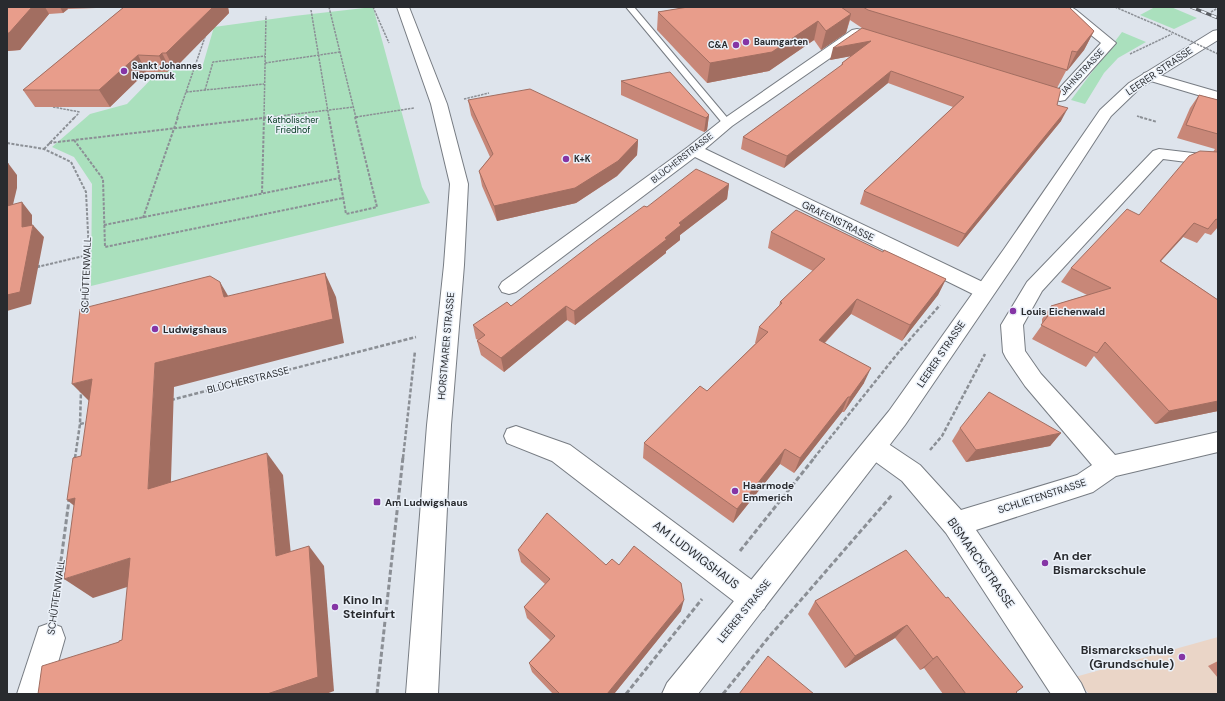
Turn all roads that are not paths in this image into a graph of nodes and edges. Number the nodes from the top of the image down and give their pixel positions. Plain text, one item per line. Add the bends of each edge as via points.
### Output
1 (403, 7) edge
2 (630, 7) edge
3 (1062, 7) edge
4 (845, 25) edge
5 (857, 33) junction
6 (1218, 34) edge
7 (872, 38) edge
8 (1149, 76) junction
9 (1015, 83) edge
10 (1218, 97) edge
11 (727, 123) junction
12 (694, 150) junction
13 (1218, 161) edge
14 (509, 287) dead end
15 (984, 291) junction
16 (516, 436) dead end
17 (1218, 442) edge
18 (874, 448) junction
19 (1110, 467) junction
20 (956, 524) junction
21 (754, 599) junction
22 (50, 638) road end
23 (33, 694) edge
24 (422, 694) edge
25 (678, 694) edge
26 (1070, 694) edge

1 - 24 street, HORSTMARER STRASSE via 439,104 459,184 438,425
2 - 11 lane
3 - 9 street, JAHNSTRASSE via 1109,43 1060,97
4 - 5 street
5 - 7 street
5 - 11 street, BLÜCHERSTRASSE
6 - 8 street, LEERER STRASSE
8 - 10 street
8 - 15 street, LEERER STRASSE via 1128,90 1105,113
11 - 12 street, BLÜCHERSTRASSE
12 - 14 street, BLÜCHERSTRASSE
12 - 15 street, GRAFENSTRASSE
13 - 19 street via 1159,154 1034,287 1012,325 1014,352 1033,380
15 - 18 street, LEERER STRASSE
16 - 21 street, AM LUDWIGSHAUS via 561,453
17 - 19 street, SCHLIETENSTRASSE
18 - 20 street, BISMARCKSTRASSE via 911,473
18 - 21 street, LEERER STRASSE
19 - 20 street, SCHLIETENSTRASSE via 1084,484
20 - 26 street, BISMARCKSTRASSE
21 - 25 street, LEERER STRASSE
22 - 23 street, SCHÜTTENWALL

